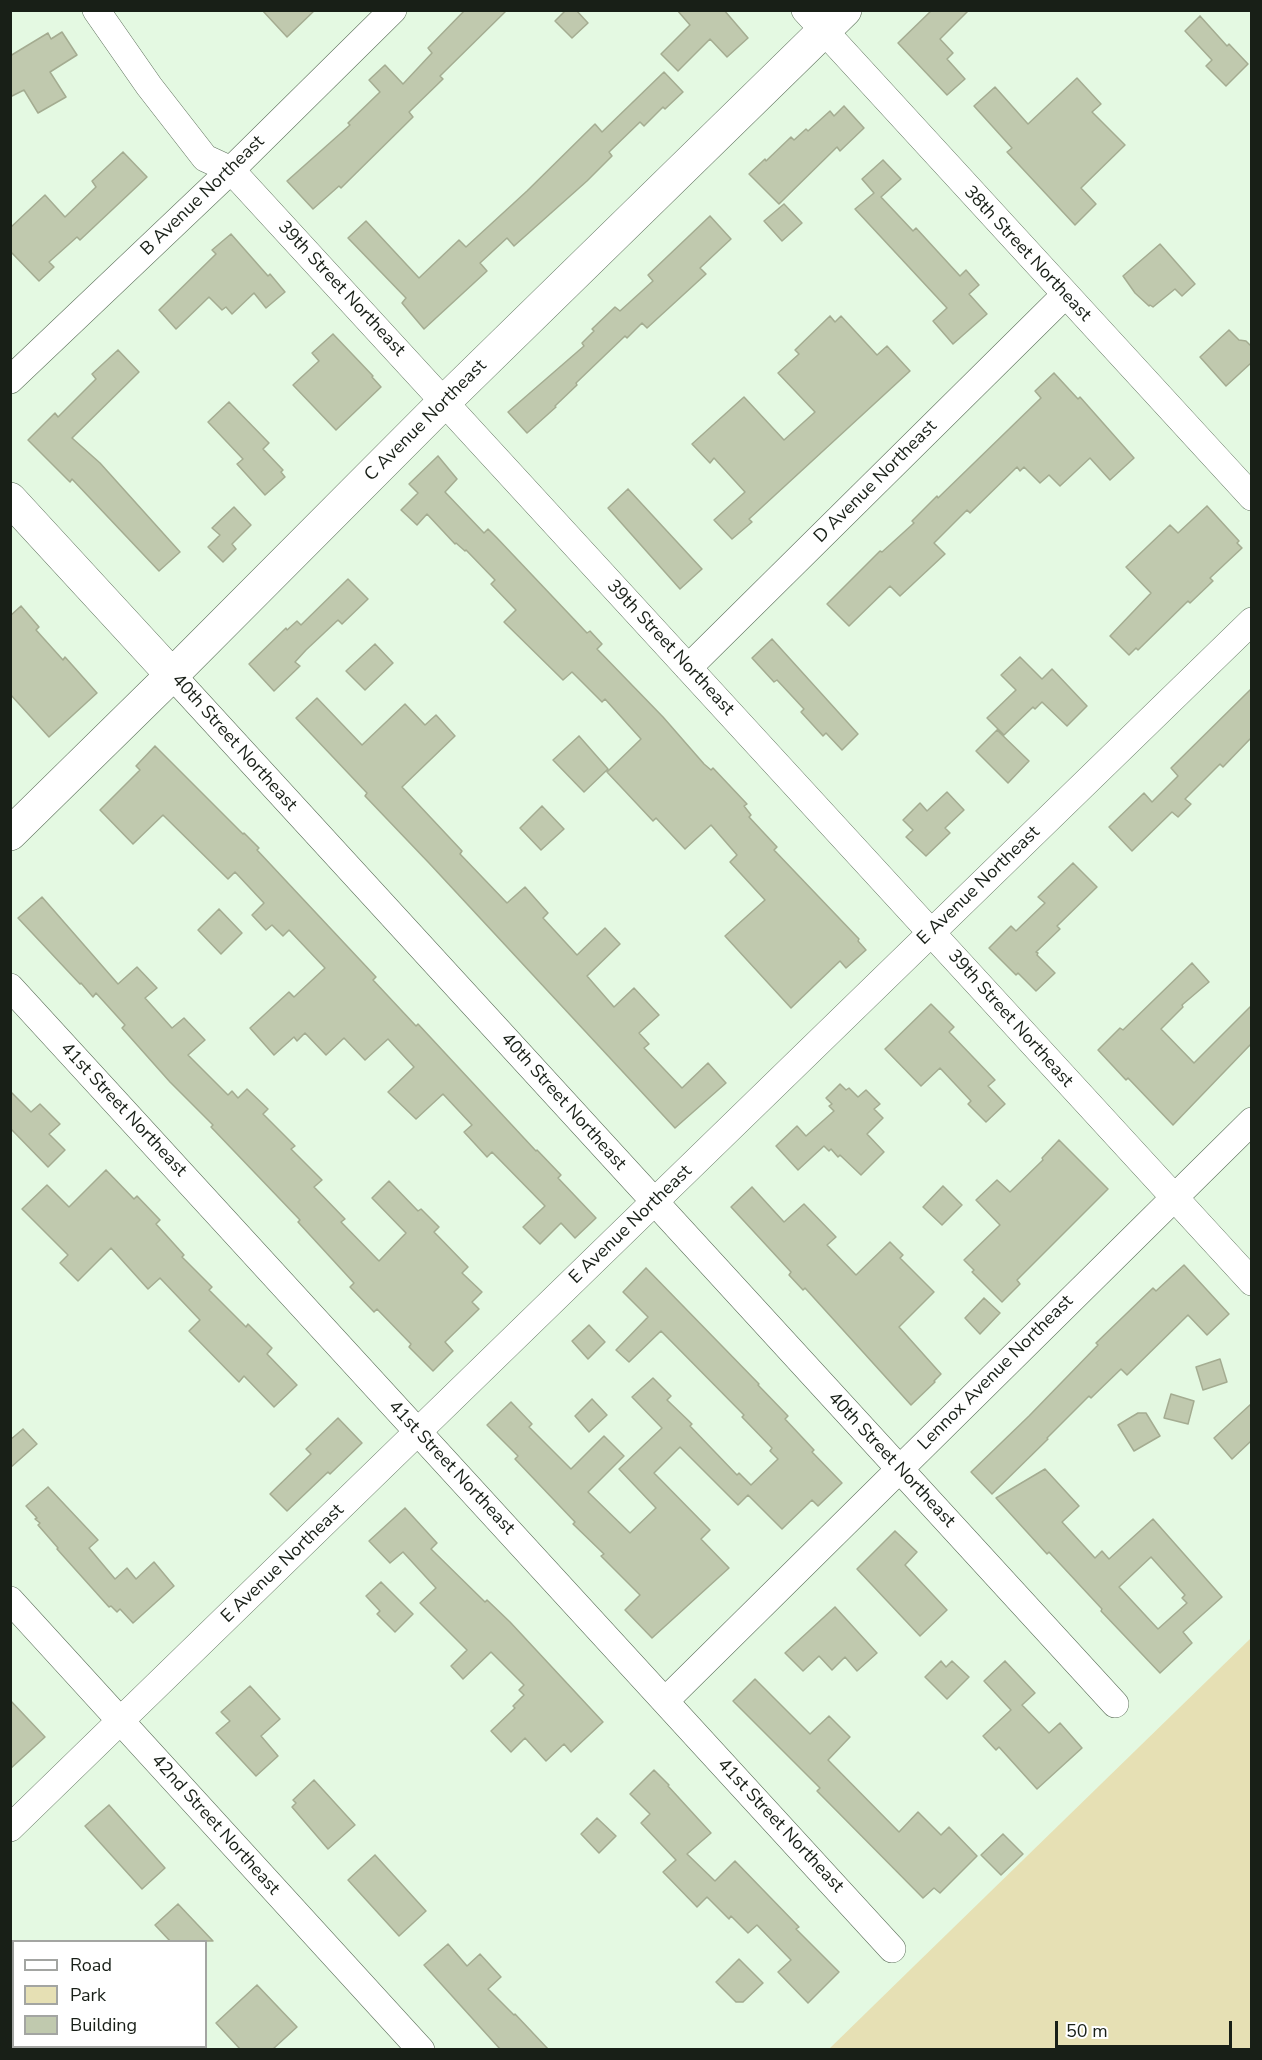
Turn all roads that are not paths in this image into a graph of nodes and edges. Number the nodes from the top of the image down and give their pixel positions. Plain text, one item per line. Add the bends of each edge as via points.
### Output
1 (96, 10) edge
2 (393, 10) edge
3 (824, 17) edge
4 (231, 170) junction
5 (1065, 295) junction
6 (10, 380) edge
7 (444, 402) junction
8 (1251, 497) edge
9 (10, 499) edge
10 (1251, 621) edge
11 (688, 668) junction
12 (172, 675) junction
13 (10, 834) edge
14 (931, 933) junction
15 (10, 987) edge
16 (1251, 1121) edge
17 (1173, 1196) junction
18 (655, 1202) junction
19 (1251, 1282) edge
20 (418, 1432) junction
21 (899, 1469) junction
22 (10, 1600) edge
23 (665, 1701) junction
24 (1115, 1704) dead end
25 (121, 1721) junction
26 (10, 1828) edge
27 (892, 1949) dead end
28 (421, 2049) edge

1 - 4 street, 39th Street Northeast via 205,158
2 - 4 street, B Avenue Northeast
3 - 5 street, 38th Street Northeast
3 - 7 street, C Avenue Northeast
4 - 6 street, B Avenue Northeast
4 - 7 street, 39th Street Northeast
5 - 8 street, 38th Street Northeast
5 - 11 street, D Avenue Northeast
7 - 11 street, 39th Street Northeast
7 - 12 street, C Avenue Northeast
9 - 12 street, 40th Street Northeast
10 - 14 street, E Avenue Northeast
11 - 14 street, 39th Street Northeast
12 - 13 street, C Avenue Northeast
12 - 18 street, 40th Street Northeast
14 - 17 street, 39th Street Northeast
14 - 18 street, E Avenue Northeast
15 - 20 street, 41st Street Northeast
16 - 17 street, Lennox Avenue Northeast
17 - 19 street, 39th Street Northeast
17 - 21 street, Lennox Avenue Northeast
18 - 20 street, E Avenue Northeast
18 - 21 street, 40th Street Northeast
20 - 23 street, 41st Street Northeast
20 - 25 street, E Avenue Northeast
21 - 23 street, Lennox Avenue Northeast
21 - 24 street, 40th Street Northeast
22 - 25 street, 42nd Street Northeast
23 - 27 street, 41st Street Northeast
25 - 26 street, E Avenue Northeast
25 - 28 street, 42nd Street Northeast

